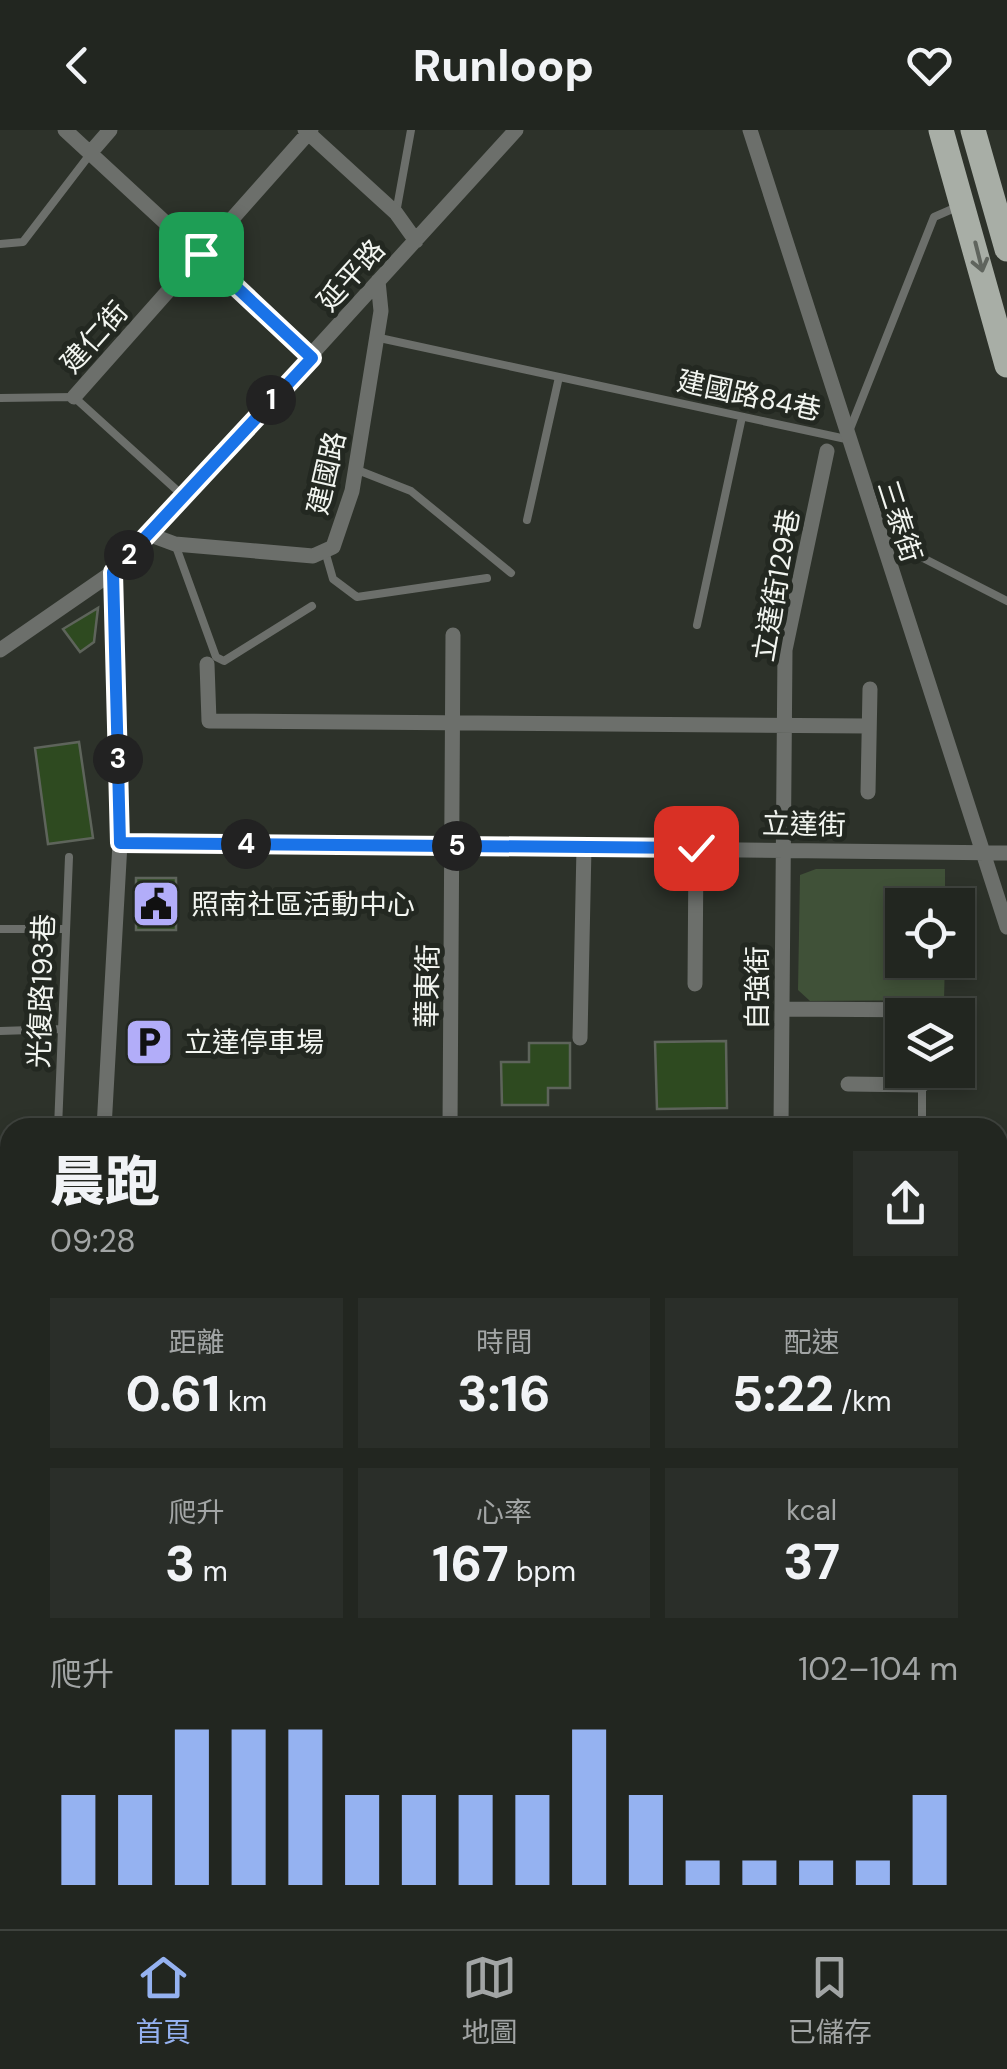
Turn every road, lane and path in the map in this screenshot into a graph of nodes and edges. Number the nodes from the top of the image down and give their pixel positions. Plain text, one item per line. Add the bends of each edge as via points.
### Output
1 (65, 130) edge
2 (110, 130) edge
3 (411, 130) edge
4 (516, 130) edge
5 (750, 130) edge
6 (941, 130) edge
7 (973, 130) edge
8 (308, 131) edge
9 (92, 152) junction
10 (965, 204) junction
11 (396, 213) junction
12 (416, 241) junction
13 (0, 244) edge
14 (1007, 249) edge
15 (201, 254) junction
16 (378, 281) junction
17 (375, 337) junction
18 (312, 358) junction
19 (1007, 365) edge
20 (559, 377) junction
21 (74, 397) junction
22 (0, 398) edge
23 (742, 417) junction
24 (846, 439) junction
25 (826, 451) dead end
26 (356, 469) junction
27 (182, 494) junction
28 (526, 520) dead end
29 (148, 534) junction
30 (878, 535) junction
31 (175, 544) junction
32 (325, 551) junction
33 (113, 572) junction
34 (512, 573) dead end
35 (487, 578) dead end
36 (1007, 601) edge
37 (312, 606) dead end
38 (697, 625) dead end
39 (453, 635) dead end
40 (0, 650) edge
41 (208, 664) dead end
42 (870, 689) dead end
43 (455, 723) junction
44 (783, 726) junction
45 (868, 726) junction
46 (868, 792) dead end
47 (120, 843) junction
48 (454, 846) junction
49 (584, 847) junction
50 (696, 848) junction
51 (782, 849) junction
52 (984, 853) junction
53 (1007, 853) edge
54 (69, 857) dead end
55 (1007, 927) edge
56 (0, 929) edge
57 (66, 929) junction
58 (695, 984) dead end
59 (782, 1008) junction
60 (885, 1011) edge
61 (62, 1028) junction
62 (0, 1031) edge
63 (580, 1038) dead end
64 (885, 1080) edge
65 (848, 1084) dead end
66 (922, 1088) edge
67 (58, 1118) edge
68 (105, 1118) edge
69 (450, 1118) edge
70 (781, 1118) edge
71 (922, 1118) edge

1 - 9 street
2 - 9 street
3 - 11 lane
4 - 12 street, 延平路
5 - 24 street, 三泰街
6 - 10 main road
7 - 14 main road
8 - 11 street
8 - 15 street, 建仁街
9 - 13 lane via 23,242
9 - 15 street
10 -> 19 main road
10 - 24 lane, 建國路84巷 via 934,217
11 - 12 street
12 - 16 street, 延平路
15 - 18 street
15 - 21 street, 建仁街
16 - 17 street, 建國路
16 - 18 street, 延平路
17 - 20 lane, 建國路84巷
17 - 26 street, 建國路
18 - 27 street, 延平路
20 - 23 lane, 建國路84巷
20 - 28 lane
21 - 22 lane, 建仁街
21 - 27 lane, 建仁街
23 - 24 lane, 建國路84巷
23 - 38 lane
24 - 30 street, 三泰街
25 - 44 street, 立達街129巷 via 785,650
26 - 32 street, 建國路 via 333,548
26 - 34 lane via 411,491
27 - 29 street, 延平路
29 - 31 street, 建國路
29 - 33 street, 延平路
30 - 36 lane
30 - 52 street, 三泰街
31 - 32 street, 建國路 via 313,556
31 - 37 lane via 216,657 224,661
32 - 35 lane via 333,580 357,597
33 - 40 street, 延平路
33 - 47 street
39 - 43 street, 華東街
41 - 43 street via 209,721
42 - 45 street
43 - 44 street
43 - 48 street, 華東街
44 - 45 street
44 - 51 street, 立達街129巷
45 - 46 street
47 - 48 street, 立達街
47 - 68 street
48 - 49 street, 立達街
48 - 69 street, 華東街
49 - 50 street, 立達街
49 - 63 street
50 - 51 street, 立達街
50 - 58 street
51 - 52 street, 立達街
51 - 59 street, 自強街
52 - 53 street, 立達街
52 - 55 street, 三泰街
54 - 57 lane, 光復路193巷
56 - 57 lane
57 - 61 lane, 光復路193巷
59 - 60 street
59 - 70 street, 自強街
61 - 62 lane
61 - 67 lane, 光復路193巷
64 - 65 street
66 - 71 lane

